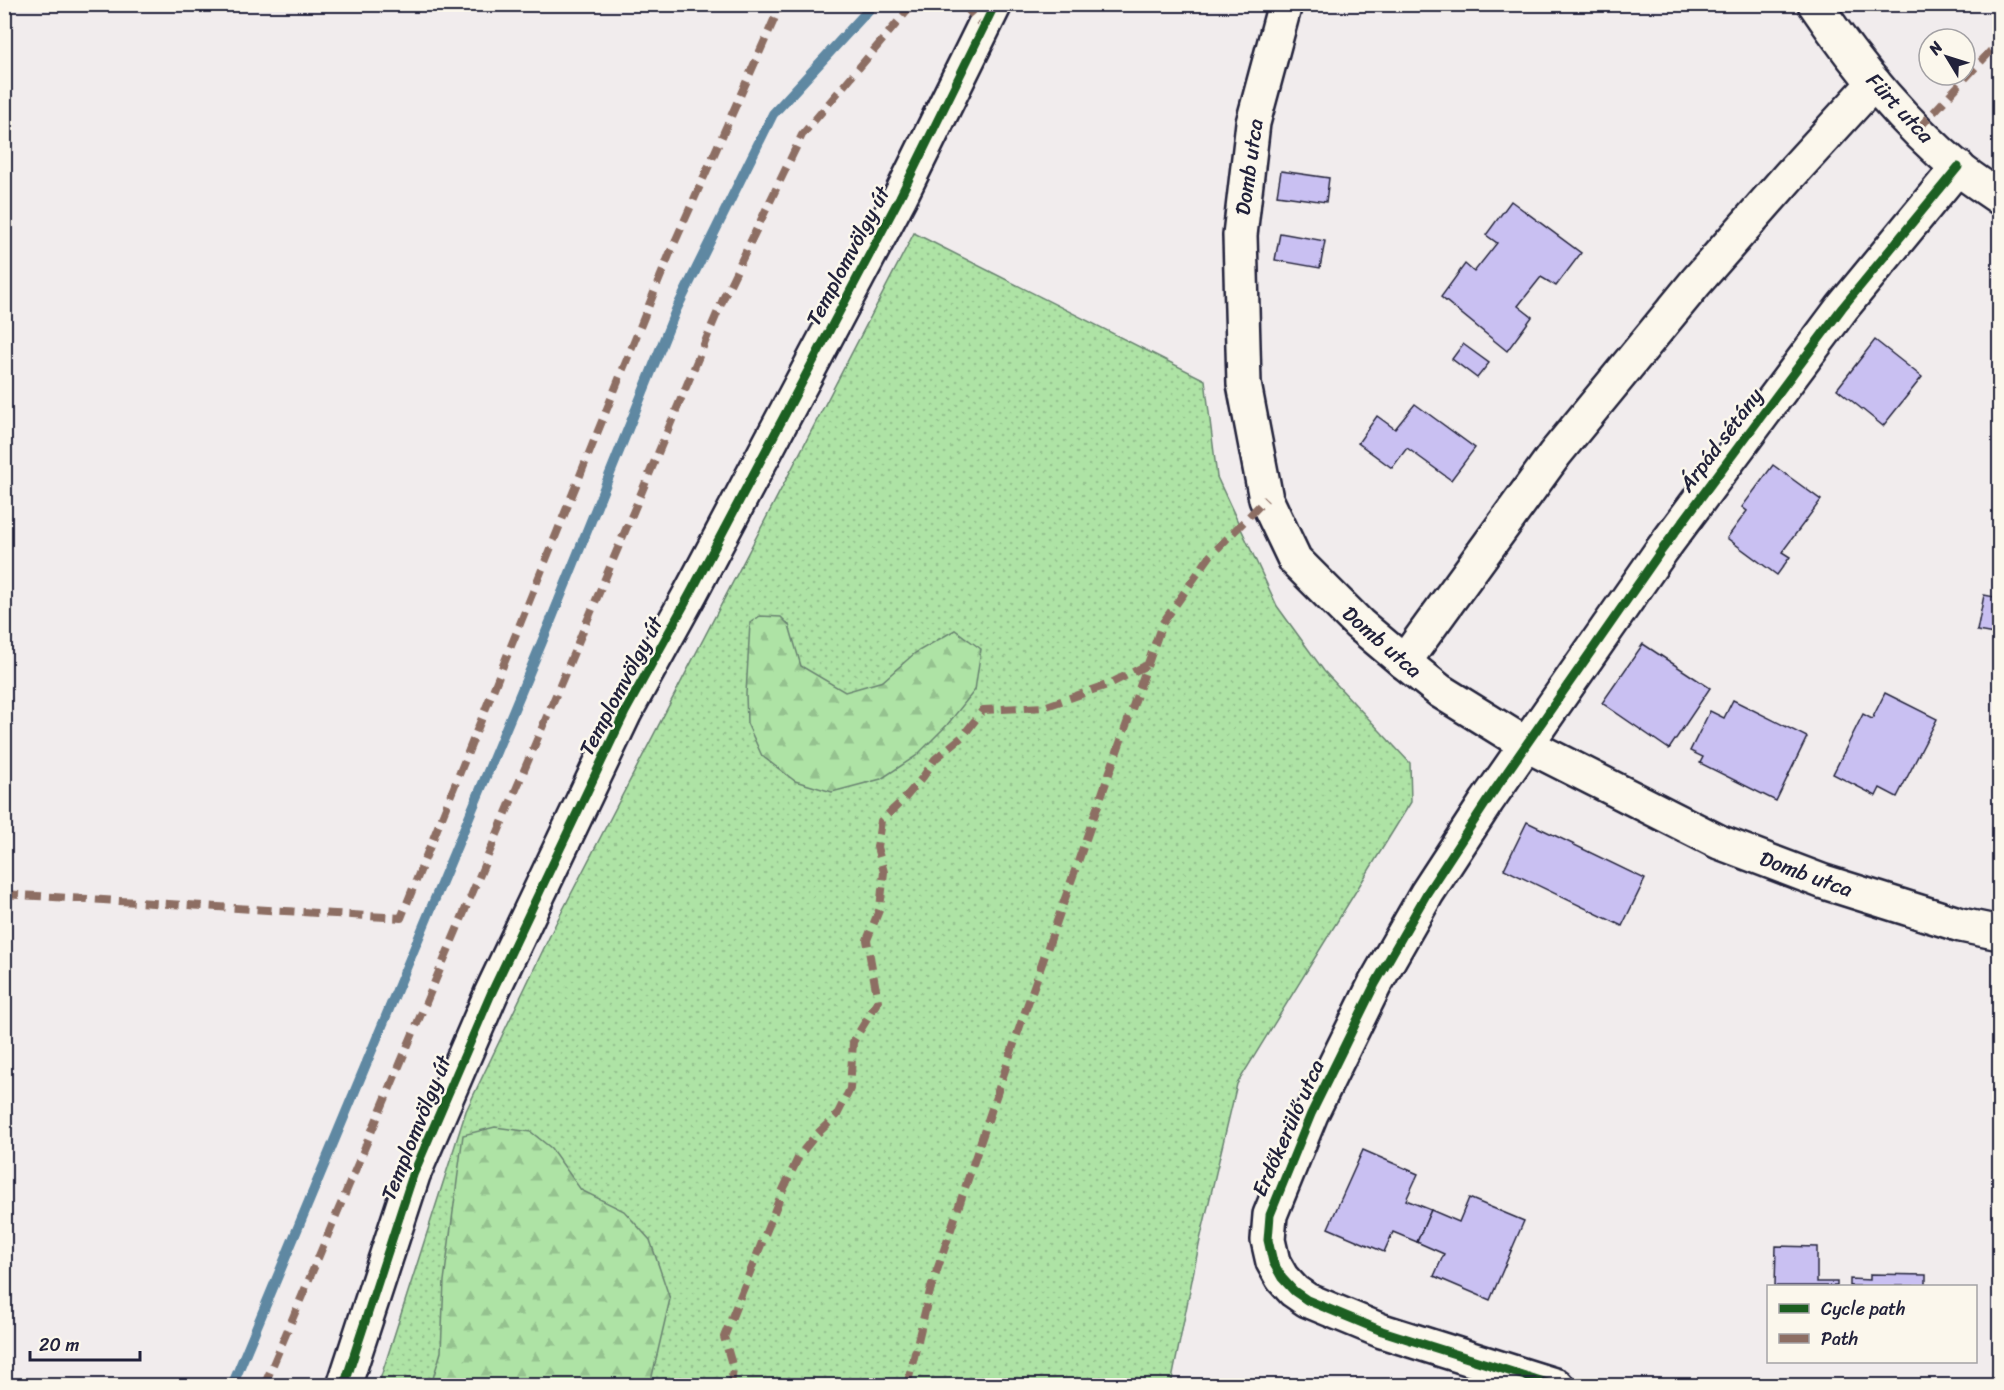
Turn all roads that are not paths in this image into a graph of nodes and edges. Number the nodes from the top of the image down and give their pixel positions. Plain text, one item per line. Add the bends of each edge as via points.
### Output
1 (1285, 4) edge
2 (1815, 4) edge
3 (989, 15) edge
4 (1874, 83) junction
5 (1958, 167) junction
6 (2000, 198) edge
7 (1404, 663) junction
8 (1527, 745) junction
9 (2000, 933) edge
10 (344, 1386) edge
11 (1557, 1386) edge

1 - 7 street, Domb utca via 1253,123 1242,224 1244,384 1266,499 1295,560
2 - 4 street, Fürt utca
3 - 10 street, Templomvölgy út via 895,206 625,712 491,994 413,1175
4 - 5 street, Fürt utca
4 - 7 street via 1696,282 1555,454
5 - 6 street, Fürt utca
5 - 8 street, Árpád sétány via 1842,308 1661,551
7 - 8 street, Domb utca via 1440,691
8 - 9 street, Domb utca via 1719,842 1824,882 1961,925
8 - 11 street, Erdőkerülő utca via 1427,893 1375,984 1311,1114 1270,1215 1268,1240 1282,1278 1307,1300 1382,1330

